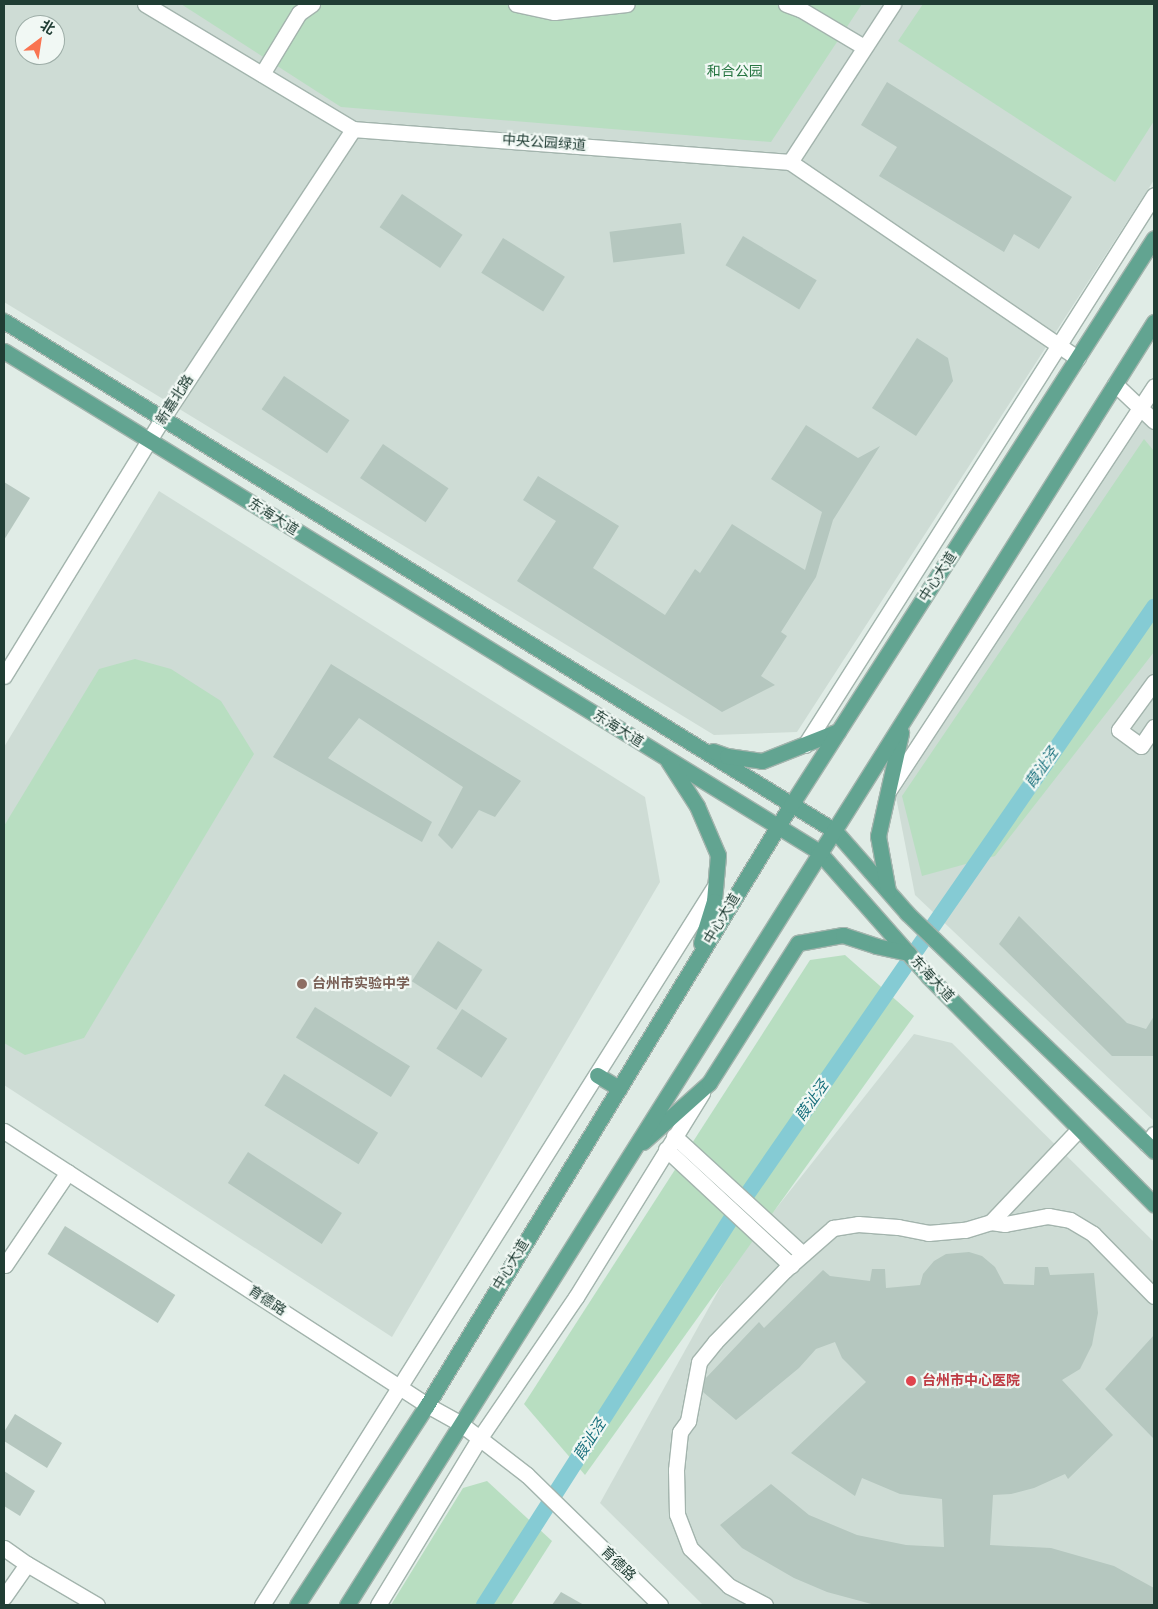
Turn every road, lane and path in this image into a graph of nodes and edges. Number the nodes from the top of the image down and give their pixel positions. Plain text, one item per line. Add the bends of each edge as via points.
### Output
1 (145, 4) edge
2 (312, 4) edge
3 (516, 4) edge
4 (627, 4) edge
5 (786, 4) edge
6 (893, 4) edge
7 (864, 47) junction
8 (262, 74) junction
9 (353, 129) junction
10 (790, 162) junction
11 (1154, 195) edge
12 (1154, 238) edge
13 (4, 321) edge
14 (1154, 322) edge
15 (1058, 346) junction
16 (4, 351) edge
17 (1077, 358) junction
18 (1115, 384) junction
19 (1154, 386) edge
20 (1140, 408) junction
21 (162, 419) junction
22 (1154, 421) edge
23 (149, 440) junction
24 (4, 676) edge
25 (1154, 682) edge
26 (903, 722) junction
27 (1154, 727) edge
28 (839, 730) junction
29 (689, 742) junction
30 (805, 745) junction
31 (666, 758) junction
32 (890, 790) junction
33 (791, 805) junction
34 (778, 827) junction
35 (835, 831) junction
36 (820, 853) junction
37 (715, 886) junction
38 (889, 893) junction
39 (908, 954) junction
40 (693, 967) junction
41 (596, 1075) junction
42 (708, 1083) junction
43 (619, 1088) junction
44 (1079, 1129) junction
45 (4, 1131) edge
46 (674, 1136) junction
47 (1152, 1143) edge
48 (666, 1149) junction
49 (632, 1151) junction
50 (68, 1172) junction
51 (1154, 1204) edge
52 (992, 1222) junction
53 (803, 1254) junction
54 (791, 1265) junction
55 (4, 1266) edge
56 (1154, 1296) edge
57 (400, 1387) junction
58 (427, 1405) junction
59 (461, 1424) junction
60 (479, 1438) junction
61 (4, 1548) edge
62 (27, 1564) junction
63 (4, 1597) edge
64 (97, 1605) edge
65 (262, 1605) edge
66 (297, 1605) edge
67 (347, 1605) edge
68 (378, 1605) edge
69 (660, 1605) edge
70 (765, 1605) edge

1 - 8 street, 中央公园绿道
2 - 8 street via 299,13
3 - 4 street via 554,12
5 - 7 street
6 - 7 street
7 - 10 street
8 - 9 street, 中央公园绿道
9 - 10 street, 中央公园绿道
9 - 21 street, 新嘉北路
10 - 15 street
11 - 15 street
12 - 17 main road, 中心大道
13 - 21 main road, 东海大道
14 - 18 main road
15 - 17 street
15 - 30 street
16 - 23 main road, 东海大道
17 - 28 main road, 中心大道
18 - 20 street
18 - 26 main road
19 - 20 street
20 - 22 street
20 - 32 street
21 - 23 street, 新嘉北路
21 - 29 main road, 东海大道
23 - 24 street, 新嘉北路
23 - 31 main road, 东海大道
25 - 27 street via 1119,730 1141,746
26 - 32 main road
26 - 35 main road
28 - 30 main road
28 - 33 main road, 中心大道
29 - 30 main road via 727,756 762,761
29 - 33 main road, 东海大道
31 - 34 main road, 东海大道
31 - 37 main road via 696,806 718,855
32 - 38 main road via 878,836
33 - 34 main road, 中心大道
33 - 35 main road, 东海大道
34 - 36 main road, 东海大道
34 - 40 main road, 中心大道
35 - 36 main road
35 - 38 main road, 东海大道
36 - 39 main road, 东海大道
36 - 49 main road
37 - 40 main road via 714,901
37 - 41 street
38 - 47 main road, 东海大道
39 - 42 main road via 843,935 798,943
39 - 44 main road, 东海大道
40 - 43 main road, 中心大道
41 - 43 main road
41 - 57 street
42 - 46 street
42 - 49 main road
43 - 58 main road, 中心大道
44 - 51 main road, 东海大道
44 - 52 street
45 - 50 street, 育德路
46 - 48 street
46 - 53 street
48 - 54 street
48 - 60 street via 576,1297
49 - 59 main road
50 - 55 street
50 - 57 street, 育德路
52 - 53 street via 965,1230 928,1233 858,1224 833,1228
52 - 56 street via 1004,1224 1048,1216 1070,1220 1093,1234
53 - 54 street
54 - 70 street via 699,1362 688,1421 680,1432 676,1470 677,1514 690,1548 729,1586
57 - 58 street, 育德路
57 - 65 street
58 - 59 street, 育德路
58 - 66 main road, 中心大道
59 - 60 street, 育德路
59 - 67 main road
60 - 68 street
60 - 69 street, 育德路 via 527,1476
61 - 62 street
62 - 63 street
62 - 64 street

